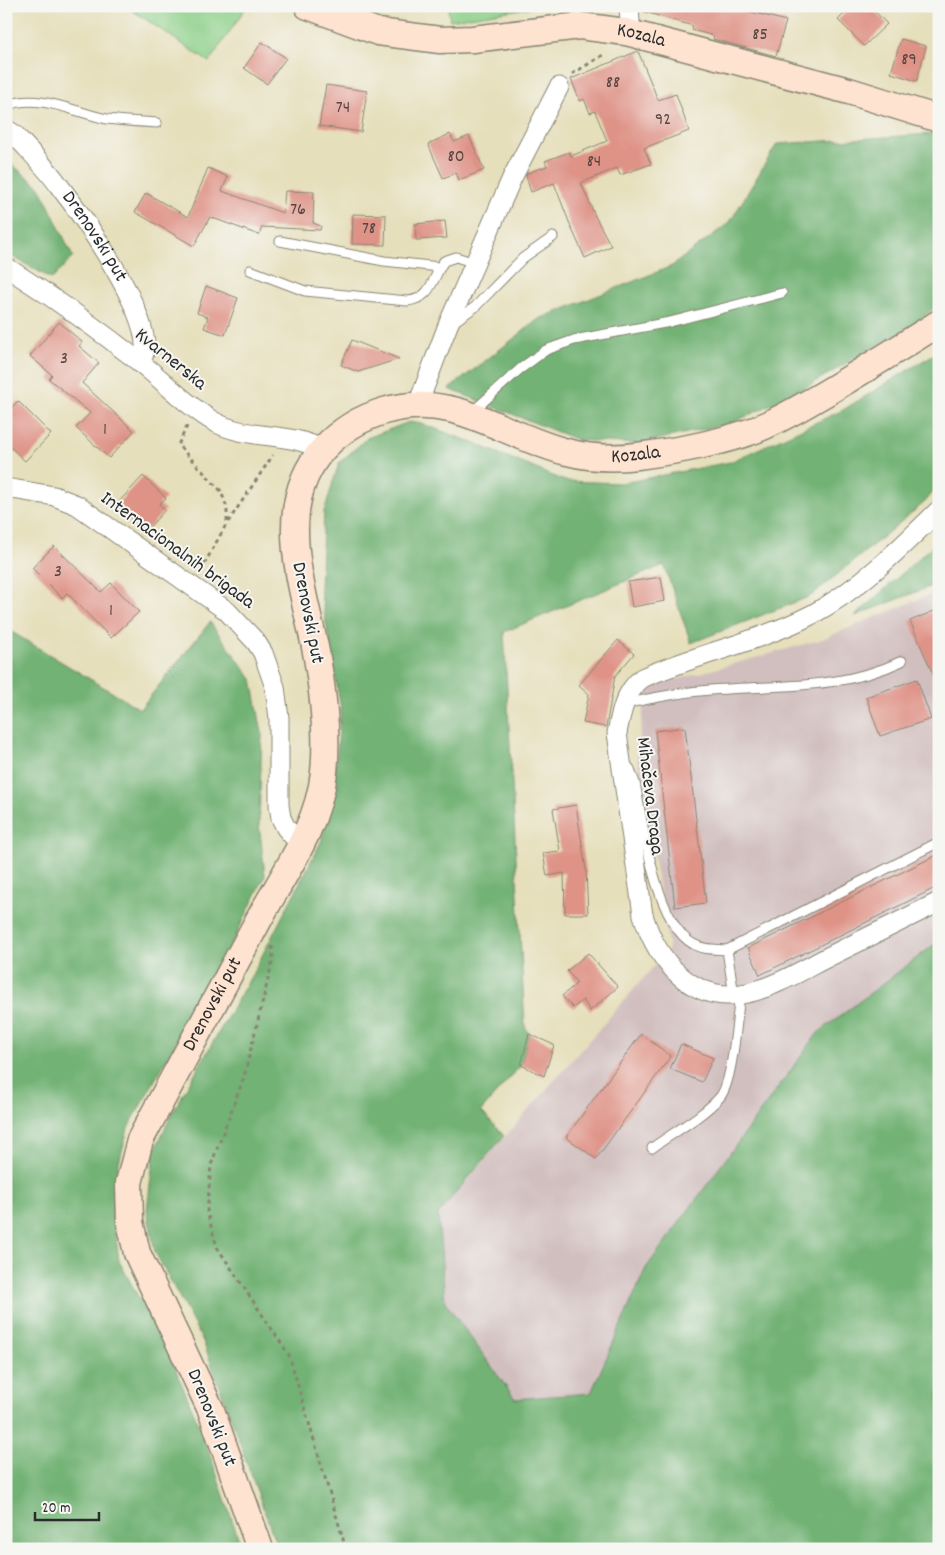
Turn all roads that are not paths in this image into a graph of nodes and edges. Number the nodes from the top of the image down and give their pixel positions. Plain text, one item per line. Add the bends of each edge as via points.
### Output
1 (308, 6) edge
2 (629, 6) edge
3 (626, 32) junction
4 (559, 87) road end
5 (6, 106) edge
6 (939, 119) edge
7 (157, 123) dead end
8 (6, 129) edge
9 (553, 237) dead end
10 (280, 241) dead end
11 (475, 263) junction
12 (6, 267) edge
13 (439, 267) junction
14 (250, 270) dead end
15 (782, 293) dead end
16 (939, 323) edge
17 (448, 326) junction
18 (140, 363) junction
19 (418, 404) junction
20 (470, 413) junction
21 (322, 450) junction
22 (6, 488) edge
23 (939, 510) edge
24 (902, 661) dead end
25 (624, 704) junction
26 (621, 758) junction
27 (939, 842) edge
28 (300, 844) junction
29 (939, 902) edge
30 (727, 950) junction
31 (737, 995) junction
32 (652, 1148) dead end
33 (260, 1549) edge

1 - 3 main road, Kozala via 378,32 440,40 580,26
2 - 3 street via 630,22
3 - 6 main road, Kozala via 849,91
4 - 11 street via 512,178
5 - 7 lane via 30,102 69,107 106,118
8 - 18 street, Drenovski put via 60,187 109,260 131,299 143,330 145,348
9 - 17 lane via 523,258 475,307
10 - 13 lane via 384,261
11 - 13 lane via 464,258 450,258
11 - 17 street
12 - 18 street, Kvarnerska via 48,294
13 - 14 lane via 426,295 407,302 305,291
15 - 20 lane via 670,322 574,340 546,350 520,368
16 - 20 main road, Kozala via 778,420 699,446 633,457 588,457 563,451
17 - 19 street
18 - 21 street, Kvarnerska via 220,425 242,433 307,443
19 - 20 main road, Kozala via 445,406
19 - 21 main road, Kozala via 396,407 360,421
21 - 28 main road, Drenovski put via 298,496 295,520 296,553 317,657 325,720 321,790
22 - 28 street, Internacionalnih brigada via 54,496 77,505 228,611 249,633 263,653 275,687 280,752 279,805 286,828
23 - 25 street, Mihačeva Draga via 854,588 812,614 740,644 642,678 632,686
24 - 25 lane via 877,673 848,680 698,691
25 - 26 street, Mihačeva Draga via 617,733
26 - 30 lane via 633,775 669,918 678,931 700,947
26 - 31 street, Mihačeva Draga via 647,929 665,962 676,974 705,992
27 - 30 lane
28 - 33 main road, Drenovski put via 140,1140 129,1183 130,1222 136,1253 211,1410
29 - 31 street, Mihačeva Draga via 787,977
30 - 31 lane
31 - 32 lane via 730,1069 722,1095

